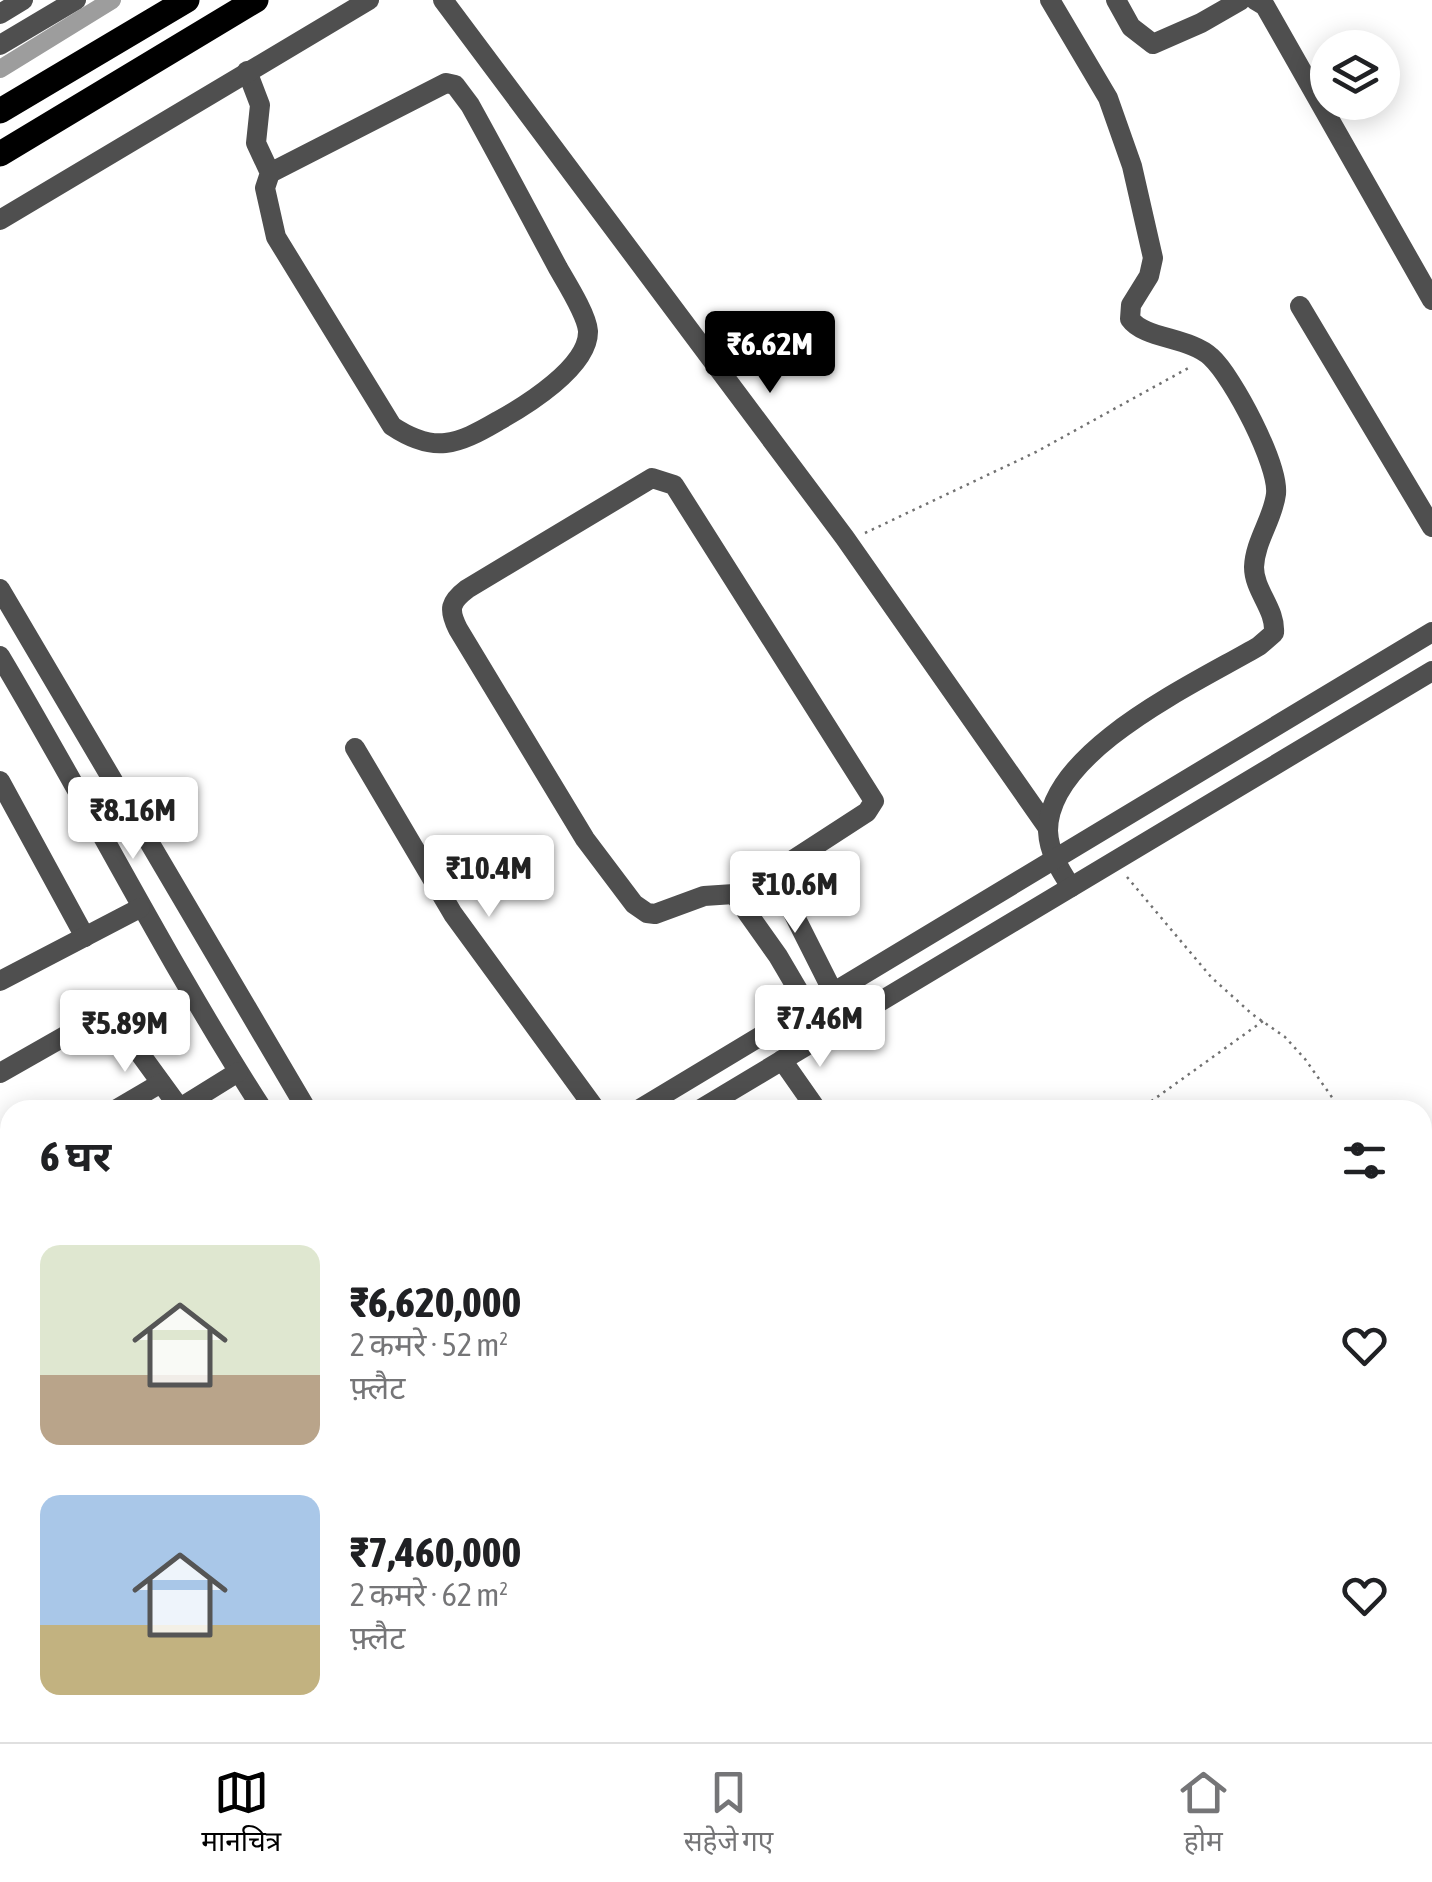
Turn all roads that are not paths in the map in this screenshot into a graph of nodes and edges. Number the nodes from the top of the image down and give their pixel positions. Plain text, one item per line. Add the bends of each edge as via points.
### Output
1 (24, 0) edge
2 (76, 0) edge
3 (188, 0) edge
4 (256, 0) edge
5 (370, 0) edge
6 (443, 0) edge
7 (1050, 0) edge
8 (1116, 0) edge
9 (1241, 0) edge
10 (1256, 0) edge
11 (0, 14) edge
12 (0, 45) edge
13 (247, 71) junction
14 (0, 110) edge
15 (0, 154) edge
16 (270, 172) junction
17 (0, 220) edge
18 (1426, 274) edge
19 (1432, 300) edge
20 (1300, 306) dead end
21 (1432, 528) edge
22 (3, 601) edge
23 (1432, 632) edge
24 (0, 656) edge
25 (1432, 671) edge
26 (355, 748) dead end
27 (0, 781) edge
28 (1048, 828) junction
29 (1054, 859) junction
30 (774, 873) junction
31 (1071, 887) junction
32 (734, 894) junction
33 (140, 908) junction
34 (85, 937) junction
35 (0, 982) edge
36 (834, 992) junction
37 (808, 1007) junction
38 (782, 1060) junction
39 (238, 1072) junction
40 (0, 1073) edge
41 (161, 1084) junction
42 (133, 1100) edge
43 (174, 1100) edge
44 (195, 1100) edge
45 (252, 1100) edge
46 (301, 1100) edge
47 (589, 1100) edge
48 (655, 1100) edge
49 (716, 1100) edge
50 (810, 1100) edge

1 - 11 street
2 - 12 street
3 - 14 main road
4 - 15 main road
5 - 13 street
6 - 28 street via 845,538
7 - 28 street via 1108,98 1132,166 1153,258 1130,319 1210,356 1242,402 1277,484 1254,569 1274,632 1147,710 1075,768 1059,789
8 - 9 street via 1131,27 1153,44
10 - 18 street
13 - 16 street via 260,105 256,143
13 - 17 street
16 - 16 street via 265,188 276,238 384,416 409,438 442,444 477,434 554,384 581,354 588,331 572,294 455,85 446,83
18 - 19 street
20 - 21 street
22 - 46 street
23 - 29 street
24 - 33 street
25 - 31 street
26 - 47 street via 454,914
27 - 34 street
28 - 29 street
29 - 31 street
29 - 36 street
30 - 32 street
30 - 32 street via 874,801 674,485 652,478 466,589 452,602 452,617 584,839 634,904 655,914 704,896
30 - 36 street
31 - 38 street
32 - 37 street
33 - 34 street
33 - 39 street
34 - 35 street
36 - 37 street
37 - 48 street
38 - 49 street
38 - 50 street
39 - 44 street
39 - 45 street
40 - 41 street via 106,1011
41 - 42 street
41 - 43 street

